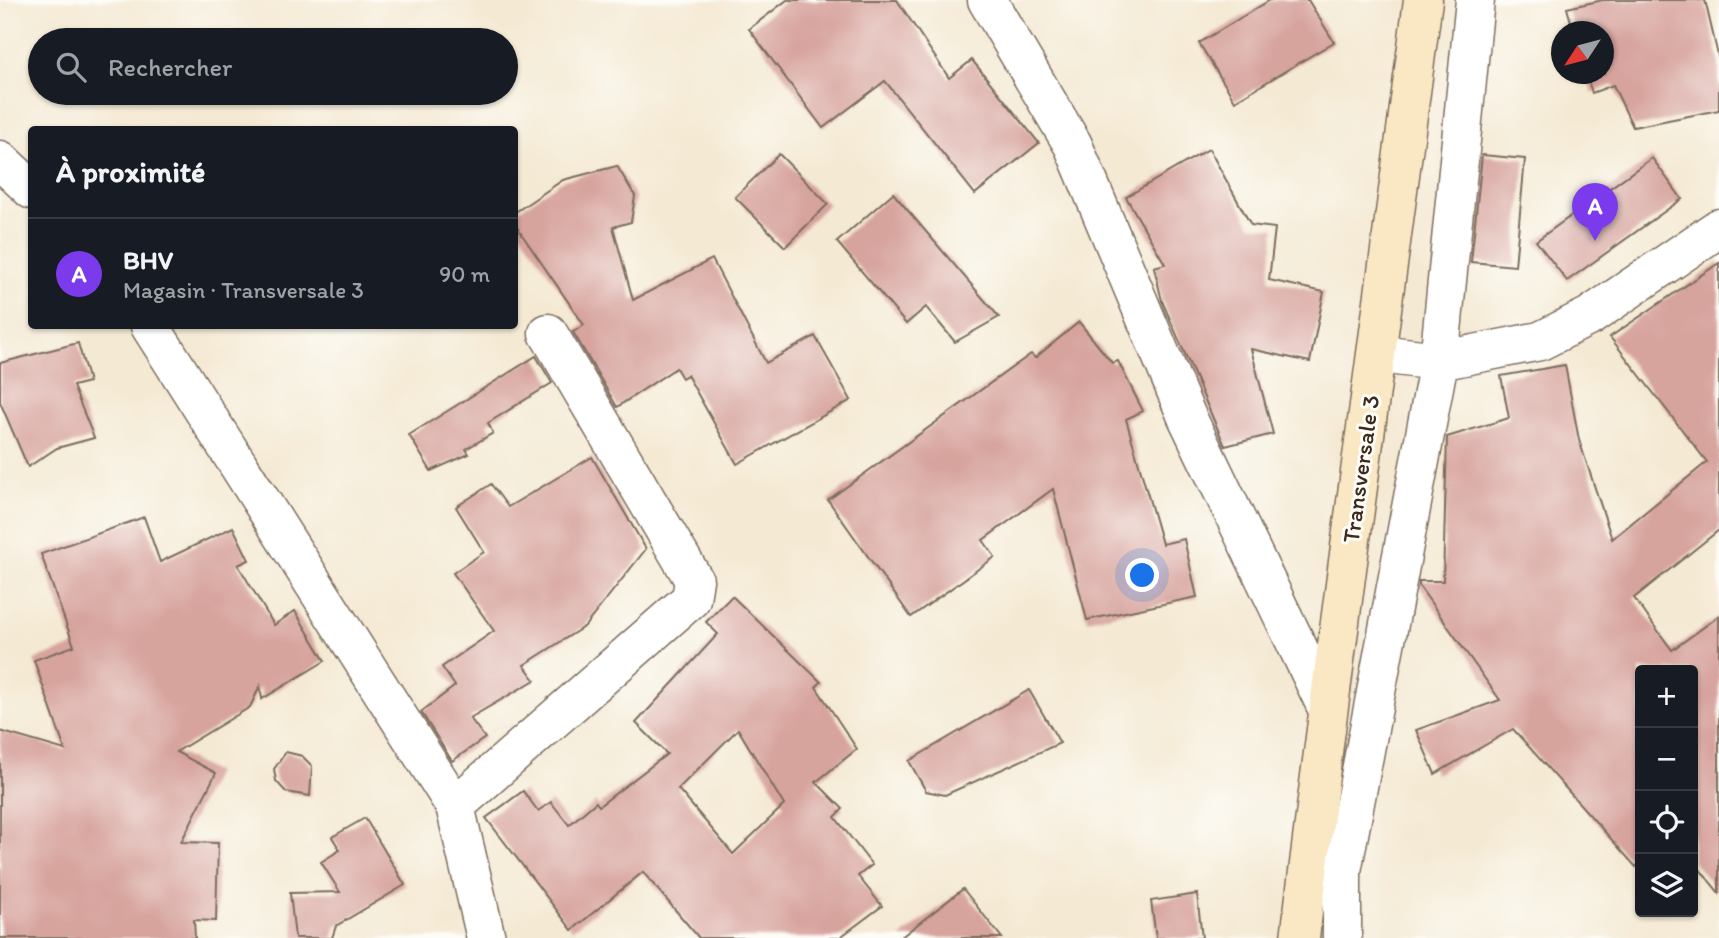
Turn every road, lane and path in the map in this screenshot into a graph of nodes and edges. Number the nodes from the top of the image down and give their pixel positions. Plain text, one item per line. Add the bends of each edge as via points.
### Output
1 (987, 0) edge
2 (1423, 0) edge
3 (1475, 0) edge
4 (0, 160) edge
5 (28, 186) edge
6 (1719, 228) edge
7 (152, 329) edge
8 (548, 333) dead end
9 (1378, 354) junction
10 (1439, 361) junction
11 (1327, 708) junction
12 (455, 806) junction
13 (486, 938) edge
14 (1300, 938) edge
15 (1342, 938) edge

1 - 11 street via 1073,145 1187,417
2 - 9 main road, Transversale 3
3 - 10 street
4 - 5 street
6 - 10 street via 1590,316 1540,341
7 - 12 street
8 - 12 street via 694,580 691,599
9 - 10 street
9 - 11 main road, Transversale 3
10 - 15 street via 1342,871
11 - 14 main road, Transversale 3
12 - 13 street

